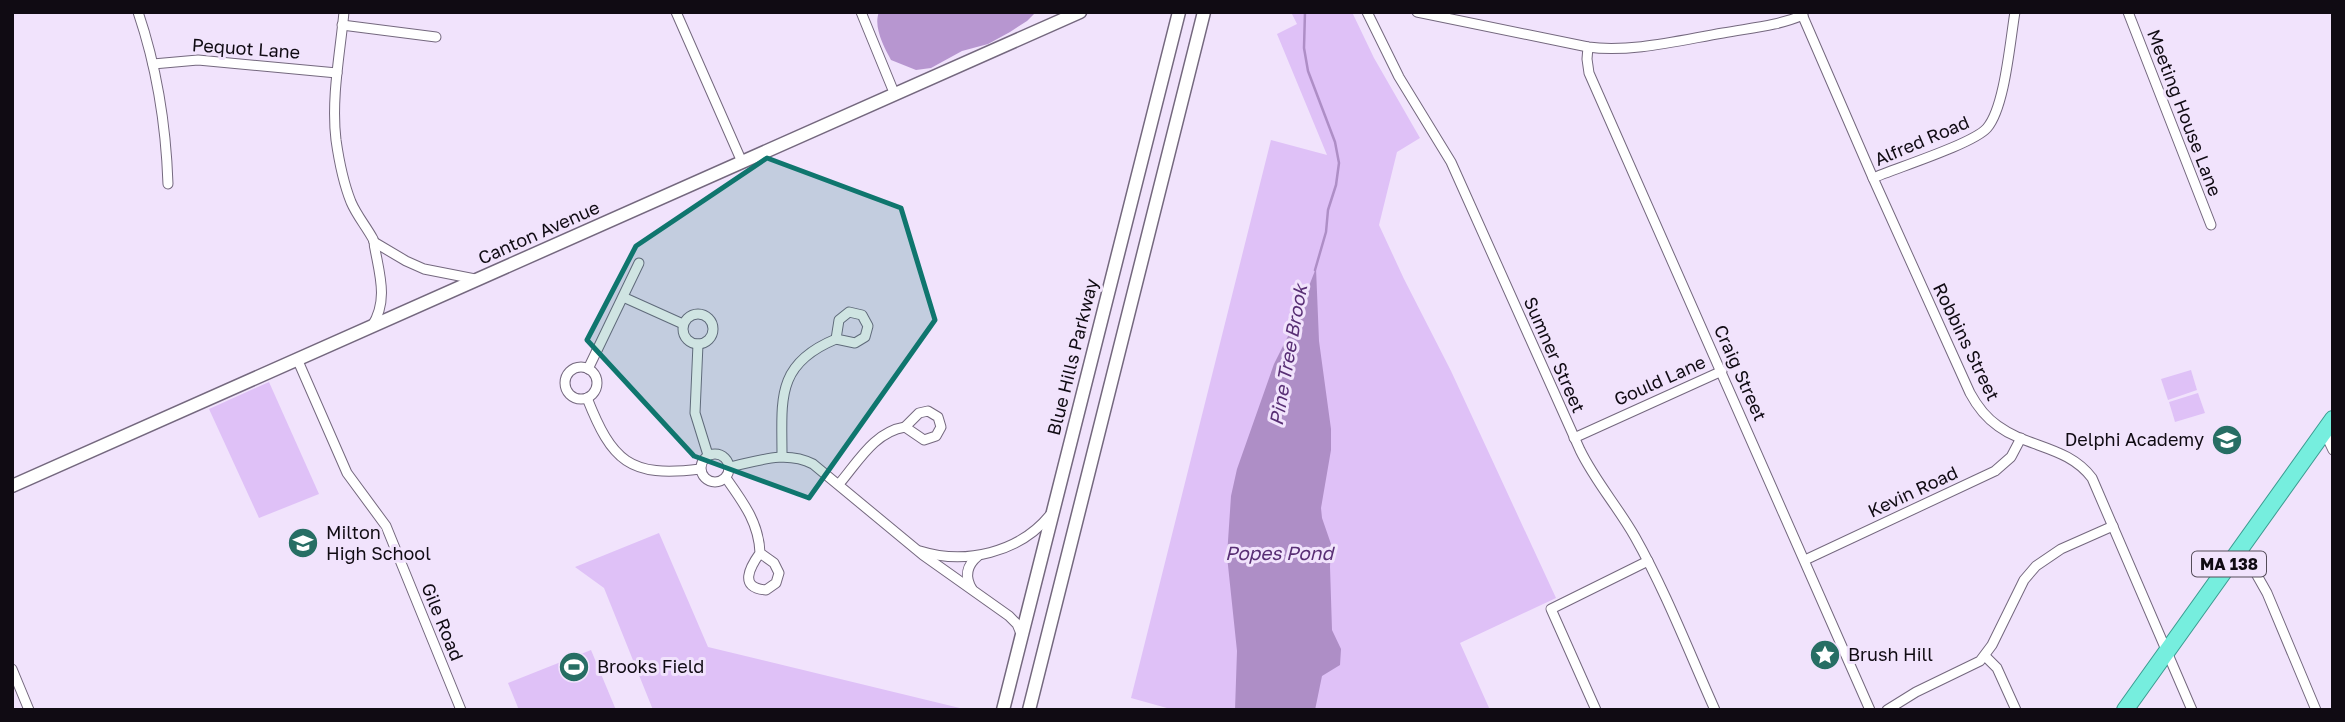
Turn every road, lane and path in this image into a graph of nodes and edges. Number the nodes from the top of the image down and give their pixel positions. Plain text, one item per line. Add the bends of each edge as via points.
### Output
1 (138, 12) edge
2 (344, 12) edge
3 (676, 12) edge
4 (861, 12) edge
5 (1080, 12) edge
6 (1179, 12) edge
7 (1204, 12) edge
8 (1417, 12) edge
9 (2015, 12) edge
10 (2129, 12) edge
11 (1368, 13) edge
12 (1802, 14) edge
13 (342, 25) junction
14 (436, 37) dead end
15 (1588, 47) junction
16 (153, 64) junction
17 (337, 73) junction
18 (895, 95) junction
19 (743, 162) junction
20 (1873, 178) junction
21 (168, 184) dead end
22 (2211, 225) dead end
23 (374, 242) junction
24 (639, 263) dead end
25 (477, 279) junction
26 (623, 297) junction
27 (683, 324) junction
28 (372, 327) junction
29 (836, 339) dead end
30 (698, 344) junction
31 (298, 361) junction
32 (588, 369) junction
33 (1722, 371) junction
34 (587, 398) junction
35 (2328, 425) edge
36 (905, 427) dead end
37 (1072, 431) junction
38 (1096, 437) junction
39 (1574, 438) junction
40 (2021, 438) junction
41 (2333, 450) edge
42 (708, 455) junction
43 (782, 456) junction
44 (730, 467) junction
45 (701, 469) junction
46 (726, 478) junction
47 (839, 484) junction
48 (12, 486) edge
49 (1053, 511) junction
50 (2113, 526) junction
51 (2241, 547) junction
52 (915, 549) junction
53 (760, 553) dead end
54 (979, 555) junction
55 (1805, 560) junction
56 (1647, 561) junction
57 (972, 589) junction
58 (1022, 636) junction
59 (2167, 650) junction
60 (1985, 656) junction
61 (12, 669) edge
62 (30, 710) edge
63 (461, 710) edge
64 (1003, 710) edge
65 (1029, 710) edge
66 (1596, 710) edge
67 (1715, 710) edge
68 (1870, 710) edge
69 (1887, 710) edge
70 (2016, 710) edge
71 (2125, 710) edge
72 (2192, 710) edge
73 (2316, 710) edge

1 - 16 street
2 - 13 street
3 - 19 street
4 - 18 street
5 - 18 main road, Canton Avenue
6 - 37 main road, Blue Hills Parkway
7 - 38 main road
8 - 15 street
9 - 20 street, Alfred Road via 2002,88 1988,127 1971,139
10 - 22 street, Meeting House Lane
11 - 39 street, Sumner Street via 1392,66 1451,162
12 - 15 street via 1782,23 1667,42
12 - 20 street, Robbins Street
13 - 14 street
13 - 17 street
15 - 33 street, Craig Street via 1589,73
16 - 17 street, Pequot Lane via 198,60
16 - 21 street via 165,129
17 - 23 street via 335,122 341,170 354,209
18 - 19 main road, Canton Avenue
19 - 25 main road, Canton Avenue
20 - 40 street, Robbins Street via 1975,401 1992,422
23 - 25 street via 415,266
23 - 28 street via 382,286 380,309
24 - 26 street
25 - 28 main road, Canton Avenue
26 - 27 street
26 - 32 street
27 - 30 street via 686,339
27 - 30 street via 697,313 710,320 712,336
28 - 31 main road, Canton Avenue
29 - 43 street via 801,360 785,386
30 - 42 street via 695,413
31 - 48 main road, Canton Avenue
31 - 63 street, Gile Road via 347,473 389,532
32 - 34 street via 597,384
32 - 34 street via 573,369 565,383 571,395
33 - 39 street, Gould Lane
33 - 55 street, Craig Street
34 - 45 street via 605,439 624,460 654,471
35 - 41 street
35 - 51 highway, MA 138
36 - 47 street via 879,437
37 - 38 main road
37 - 49 main road, Blue Hills Parkway
38 - 65 main road
39 - 56 street, Sumner Street
40 - 50 street, Robbins Street via 2067,455 2087,471
40 - 55 street, Kevin Road via 2011,457 1995,471
42 - 44 street via 720,456
42 - 45 street
43 - 44 street
43 - 47 street via 807,461
44 - 46 street
45 - 46 street via 710,480
46 - 53 street via 755,523
47 - 52 street
49 - 54 street via 1024,538
49 - 58 main road, Blue Hills Parkway
50 - 59 street, Robbins Street
50 - 60 street via 2061,549 2036,566
51 - 59 highway, MA 138
51 - 73 street via 2267,593
52 - 54 street via 955,557
52 - 57 street
54 - 57 street via 967,573
55 - 68 street, Craig Street
56 - 66 street via 1551,609
56 - 67 street, Sumner Street
57 - 58 street via 1009,615
58 - 64 main road, Blue Hills Parkway
59 - 71 highway, MA 138
59 - 72 street, Robbins Street
60 - 69 street
60 - 70 street via 2000,674
61 - 62 street

